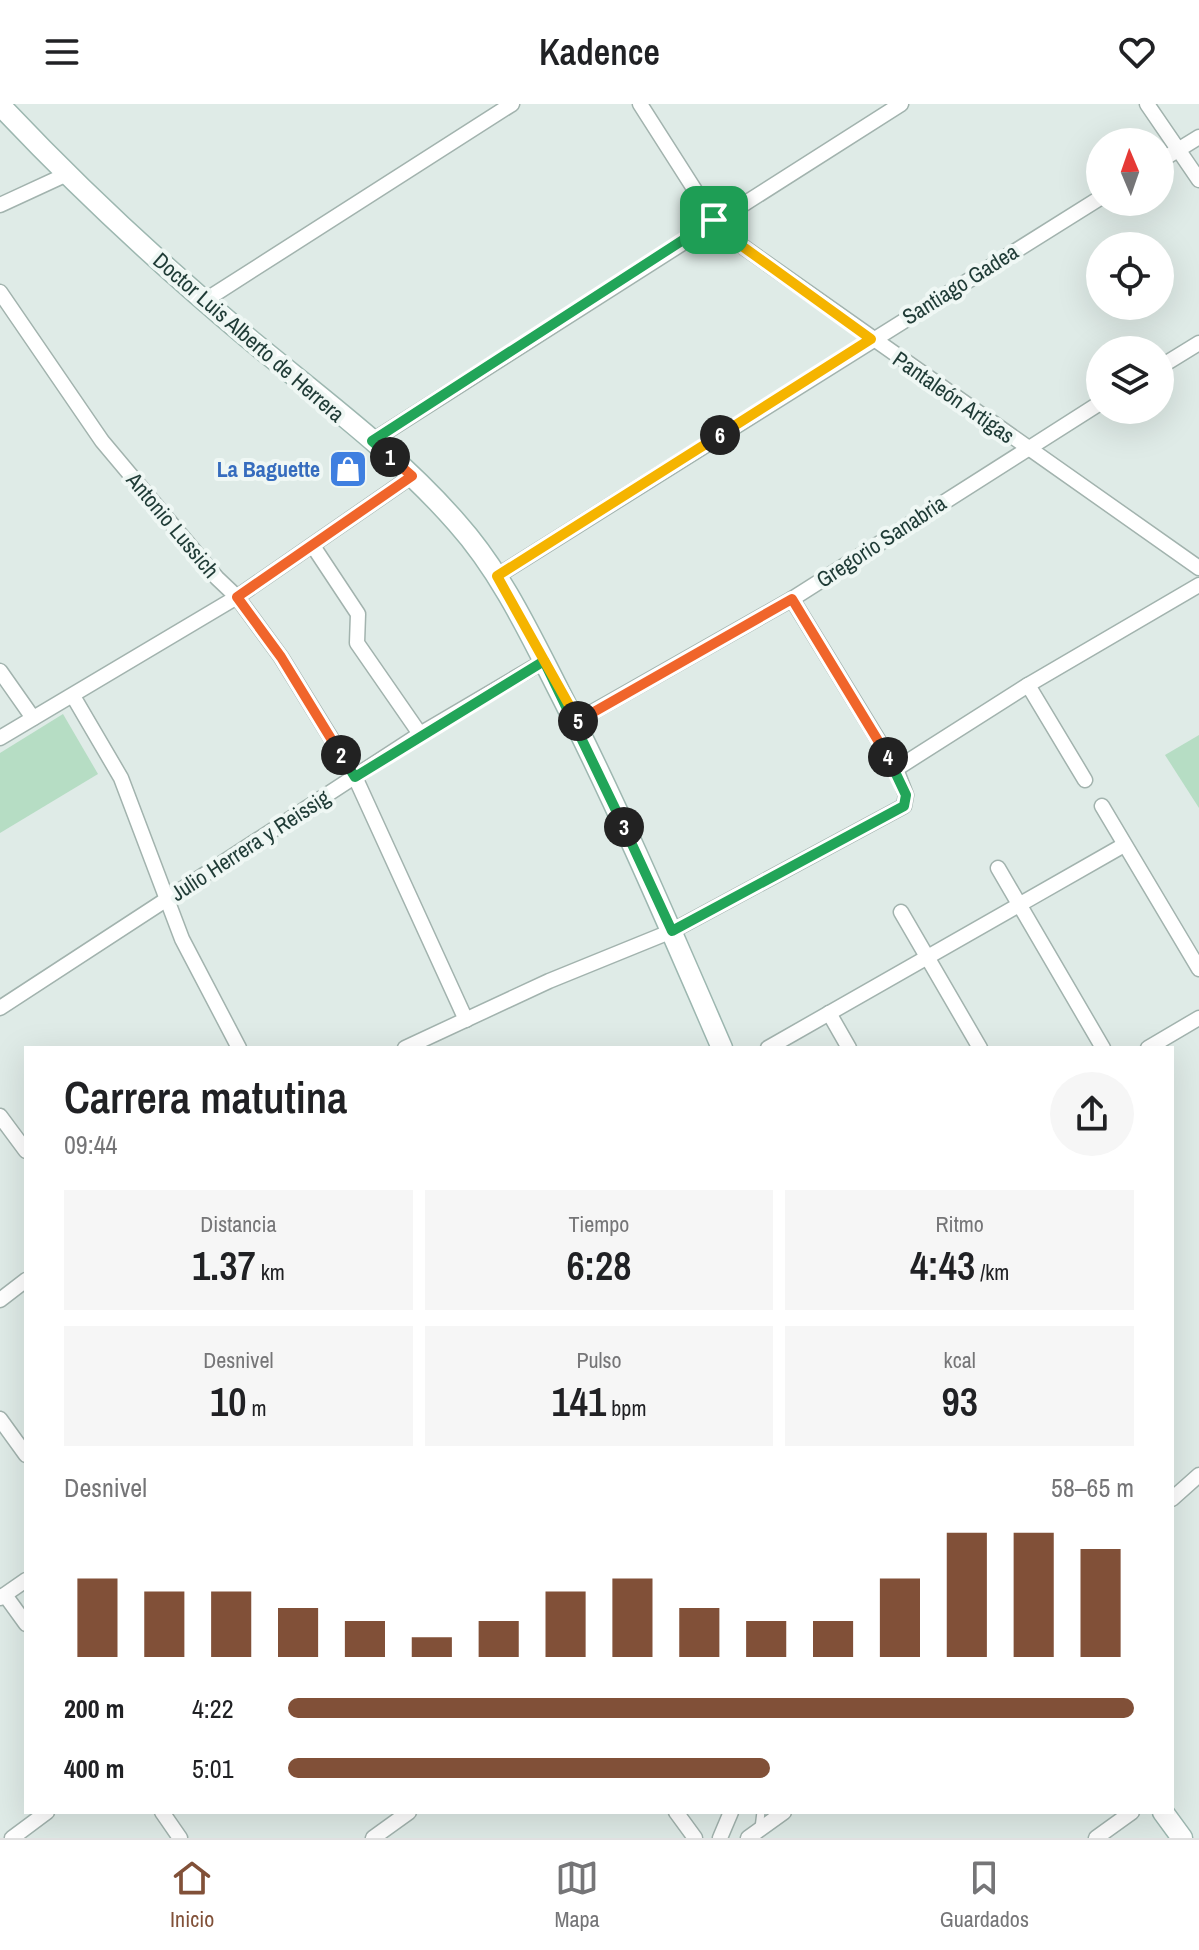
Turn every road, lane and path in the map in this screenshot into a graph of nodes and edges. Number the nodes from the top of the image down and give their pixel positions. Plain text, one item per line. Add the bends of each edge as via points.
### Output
1 (512, 104) edge
2 (640, 104) edge
3 (901, 104) edge
4 (1147, 104) edge
5 (0, 105) edge
6 (1199, 137) edge
7 (1179, 149) junction
8 (1174, 152) edge
9 (65, 175) junction
10 (1199, 180) edge
11 (0, 205) edge
12 (1086, 207) edge
13 (714, 220) junction
14 (0, 292) edge
15 (204, 301) junction
16 (871, 339) junction
17 (1199, 343) edge
18 (1174, 358) edge
19 (1086, 411) edge
20 (372, 441) junction
21 (1025, 448) junction
22 (412, 476) junction
23 (313, 546) junction
24 (1199, 568) edge
25 (497, 576) junction
26 (1199, 585) edge
27 (237, 597) junction
28 (792, 599) junction
29 (544, 661) junction
30 (0, 671) edge
31 (1028, 685) junction
32 (73, 696) junction
33 (33, 718) junction
34 (575, 722) junction
35 (420, 734) junction
36 (0, 738) edge
37 (896, 769) junction
38 (355, 777) junction
39 (1085, 780) dead end
40 (1102, 806) dead end
41 (1124, 845) junction
42 (998, 868) dead end
43 (165, 901) junction
44 (1019, 904) junction
45 (901, 912) dead end
46 (672, 931) junction
47 (927, 957) junction
48 (1199, 969) edge
49 (0, 1008) edge
50 (829, 1013) junction
51 (1199, 1018) edge
52 (466, 1020) junction
53 (238, 1046) edge
54 (409, 1046) edge
55 (721, 1046) edge
56 (771, 1046) edge
57 (848, 1046) edge
58 (979, 1046) edge
59 (1102, 1046) edge
60 (1151, 1046) edge
61 (0, 1116) edge
62 (24, 1148) edge
63 (24, 1282) edge
64 (0, 1300) edge
65 (0, 1419) edge
66 (24, 1452) edge
67 (1199, 1475) edge
68 (1174, 1497) edge
69 (24, 1581) edge
70 (3, 1597) edge
71 (24, 1622) edge
72 (44, 1814) edge
73 (163, 1814) edge
74 (406, 1814) edge
75 (677, 1814) edge
76 (730, 1814) edge
77 (760, 1814) edge
78 (781, 1814) edge
79 (1129, 1814) edge
80 (1164, 1814) edge
81 (754, 1834) edge
82 (12, 1838) edge
83 (180, 1838) edge
84 (373, 1838) edge
85 (695, 1838) edge
86 (720, 1838) edge
87 (1096, 1838) edge
88 (1182, 1838) edge

1 - 15 street
2 - 13 street, Pantaleón Artigas
3 - 13 street
4 - 7 street
5 - 9 street, Doctor Luis Alberto de Herrera
6 - 7 street
7 - 8 street
7 - 10 street
9 - 11 street
9 - 15 street, Doctor Luis Alberto de Herrera
12 - 16 street, Santiago Gadea
13 - 16 street, Pantaleón Artigas via 735,241
13 - 20 street
14 - 27 street, Antonio Lussich via 102,441
15 - 20 street, Doctor Luis Alberto de Herrera
16 - 21 street, Pantaleón Artigas
16 - 25 street, Santiago Gadea
17 - 18 street
19 - 21 street, Gregorio Sanabria
20 - 22 street, Doctor Luis Alberto de Herrera
21 - 24 street, Pantaleón Artigas
21 - 28 street, Gregorio Sanabria
22 - 23 street
22 - 25 street, Doctor Luis Alberto de Herrera via 458,523
23 - 27 street
23 - 35 street via 358,614 357,643
25 - 29 street, Doctor Luis Alberto de Herrera
26 - 31 street
27 - 32 street
27 - 38 street, Antonio Lussich
28 - 34 street, Gregorio Sanabria
28 - 37 street
29 - 34 street, Doctor Luis Alberto de Herrera
29 - 35 street, Julio Herrera y Reissig
30 - 33 street
31 - 37 street
31 - 39 street
32 - 33 street
32 - 43 street via 121,778
33 - 36 street
34 - 46 street, Doctor Luis Alberto de Herrera
35 - 38 street, Julio Herrera y Reissig
37 - 46 street via 906,795 904,806
38 - 43 street, Julio Herrera y Reissig
38 - 52 street, Antonio Lussich
40 - 41 street
41 - 44 street
41 - 48 street
42 - 44 street
43 - 49 street, Julio Herrera y Reissig
43 - 53 street
44 - 47 street
44 - 59 street
45 - 47 street
46 - 52 street
46 - 55 street, Doctor Luis Alberto de Herrera
47 - 50 street
47 - 58 street
50 - 56 street
50 - 57 street
51 - 60 street
52 - 54 street
61 - 62 street
63 - 64 street
65 - 66 street
67 - 68 street
69 - 70 street
70 - 71 street
72 - 82 street
73 - 83 street
74 - 84 street
75 - 85 street
76 - 86 street
77 - 81 lane
78 - 81 street
79 - 87 street
80 - 88 street

